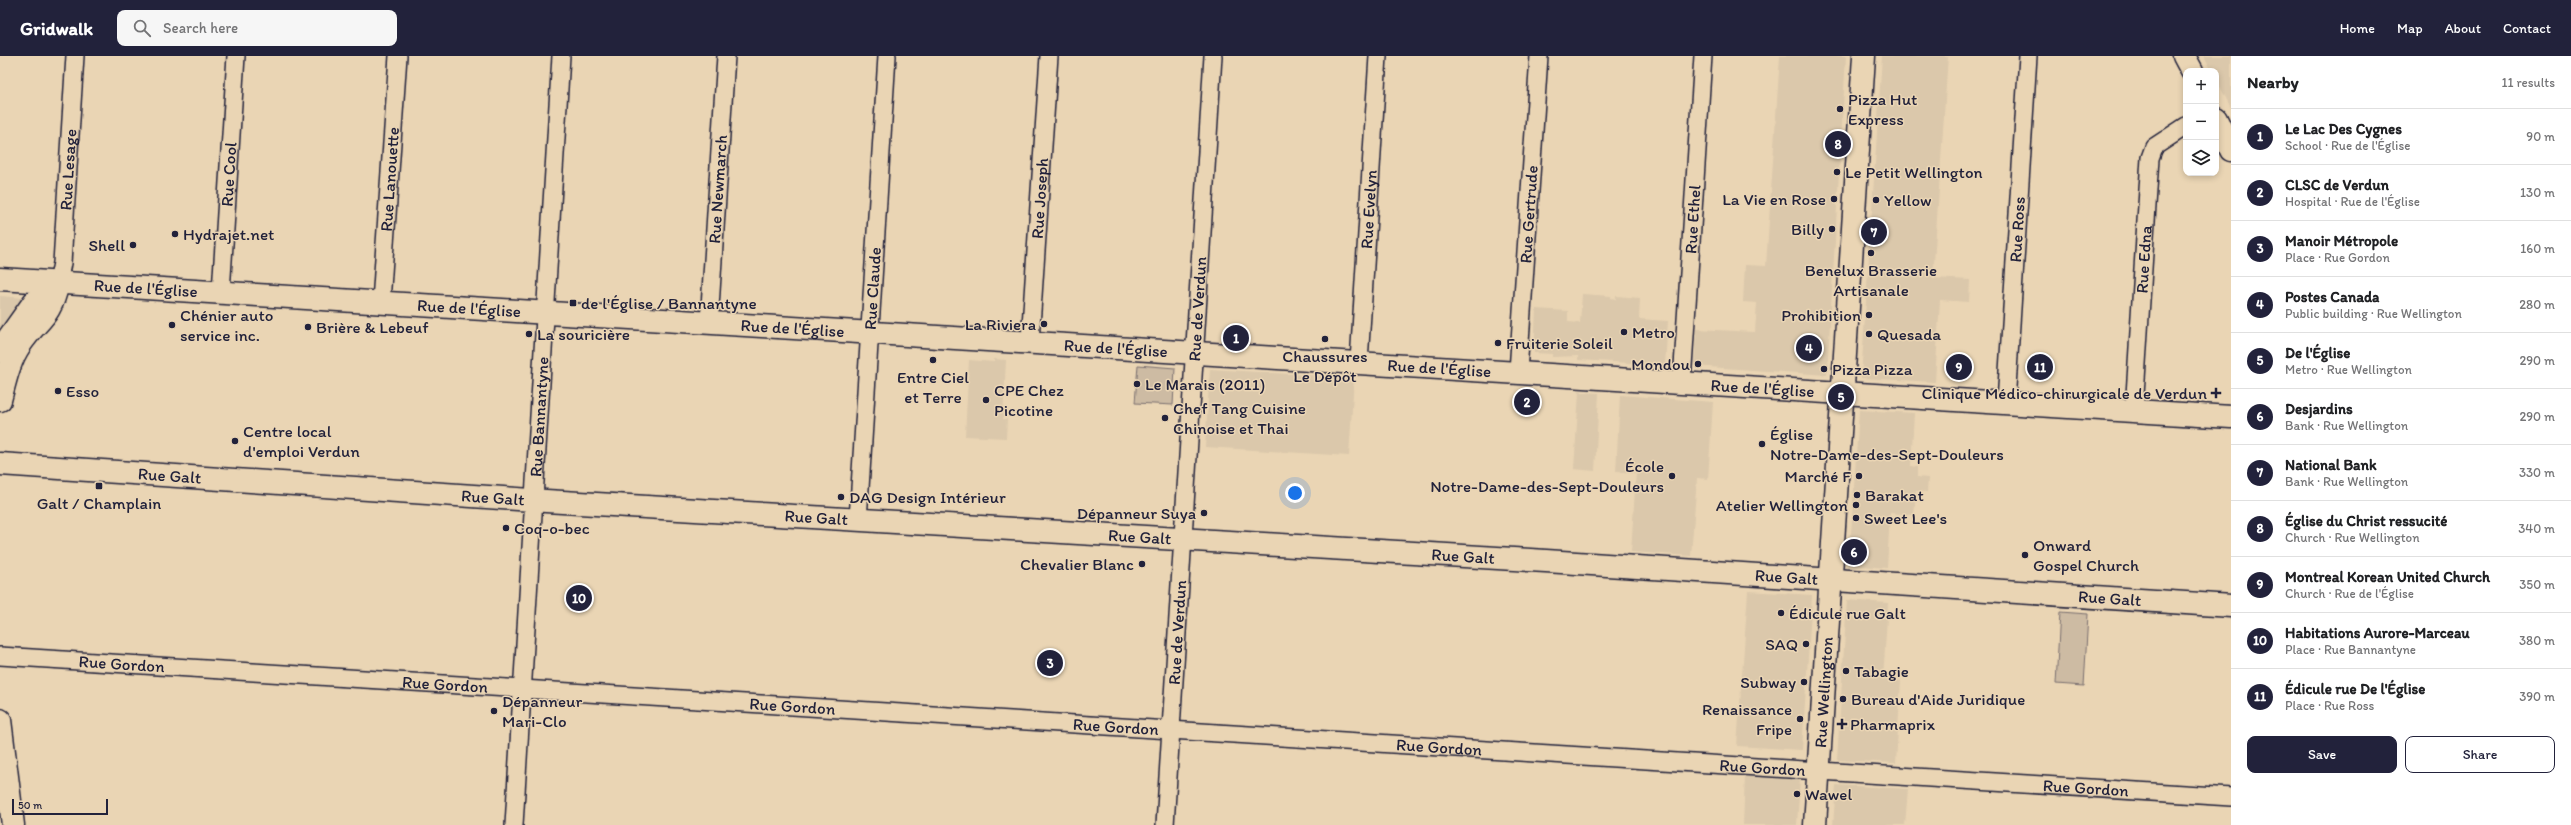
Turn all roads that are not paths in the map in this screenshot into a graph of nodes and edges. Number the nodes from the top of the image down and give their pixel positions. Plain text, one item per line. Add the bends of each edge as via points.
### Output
1 (75, 56) edge
2 (236, 56) edge
3 (398, 56) edge
4 (561, 56) edge
5 (726, 56) edge
6 (887, 56) edge
7 (1048, 56) edge
8 (1213, 56) edge
9 (1378, 56) edge
10 (1539, 56) edge
11 (1703, 56) edge
12 (1864, 56) edge
13 (2028, 56) edge
14 (2184, 56) edge
15 (2190, 68) edge
16 (2219, 125) edge
17 (2183, 128) edge
18 (2231, 150) edge
19 (0, 279) edge
20 (58, 283) junction
21 (221, 292) junction
22 (382, 302) junction
23 (545, 313) junction
24 (709, 323) junction
25 (869, 333) junction
26 (1030, 341) junction
27 (0, 350) edge
28 (1195, 352) junction
29 (1359, 362) junction
30 (1518, 372) junction
31 (1682, 382) junction
32 (1843, 392) junction
33 (0, 400) edge
34 (2006, 403) junction
35 (2134, 411) junction
36 (2231, 417) edge
37 (0, 464) edge
38 (533, 500) junction
39 (858, 520) junction
40 (1183, 540) junction
41 (1831, 580) junction
42 (2231, 606) edge
43 (0, 656) edge
44 (522, 689) junction
45 (0, 720) edge
46 (1170, 729) junction
47 (1819, 770) junction
48 (2231, 797) edge
49 (13, 825) edge
50 (514, 825) edge
51 (1165, 825) edge
52 (1815, 825) edge

1 - 20 street, Rue Lesage via 62,263
2 - 21 street, Rue Cool
3 - 22 street, Rue Lanouette
4 - 23 street, Rue Bannantyne
5 - 24 street, Rue Newmarch
6 - 25 street, Rue Claude
7 - 26 street, Rue Joseph
8 - 28 street, Rue de Verdun
9 - 29 street, Rue Evelyn
10 - 30 street, Rue Gertrude
11 - 31 street, Rue Ethel
12 - 32 main road, Rue Wellington
13 - 34 street, Rue Ross
14 - 15 main road
16 - 18 main road
17 - 35 street, Rue Edna via 2154,147 2150,158
19 - 20 main road, Rue de l'Église
20 - 21 main road, Rue de l'Église
20 - 27 main road via 34,302
20 - 33 main road via 50,309 15,353
21 - 22 main road, Rue de l'Église
22 - 23 main road, Rue de l'Église
23 - 24 main road, Rue de l'Église
23 - 38 street, Rue Bannantyne
24 - 25 main road, Rue de l'Église
25 - 26 main road, Rue de l'Église
25 - 39 street, Rue Claude
26 - 28 main road, Rue de l'Église
28 - 29 main road, Rue de l'Église
28 - 40 street, Rue de Verdun
29 - 30 main road, Rue de l'Église
30 - 31 main road, Rue de l'Église
31 - 32 main road, Rue de l'Église
32 - 34 main road, Rue de l'Église
32 - 41 main road, Rue Wellington
34 - 35 main road, Rue de l'Église
35 - 36 main road, Rue de l'Église
37 - 38 main road, Rue Galt
38 - 39 main road, Rue Galt
38 - 44 street, Rue Bannantyne
39 - 40 main road, Rue Galt
40 - 41 main road, Rue Galt
40 - 46 street, Rue de Verdun
41 - 42 main road, Rue Galt
41 - 47 main road, Rue Wellington
43 - 44 street, Rue Gordon
44 - 46 street, Rue Gordon
44 - 50 street, Rue Bannantyne
45 - 49 main road
46 - 47 street, Rue Gordon
46 - 51 street, Rue de Verdun
47 - 48 street, Rue Gordon
47 - 52 main road, Rue Wellington

